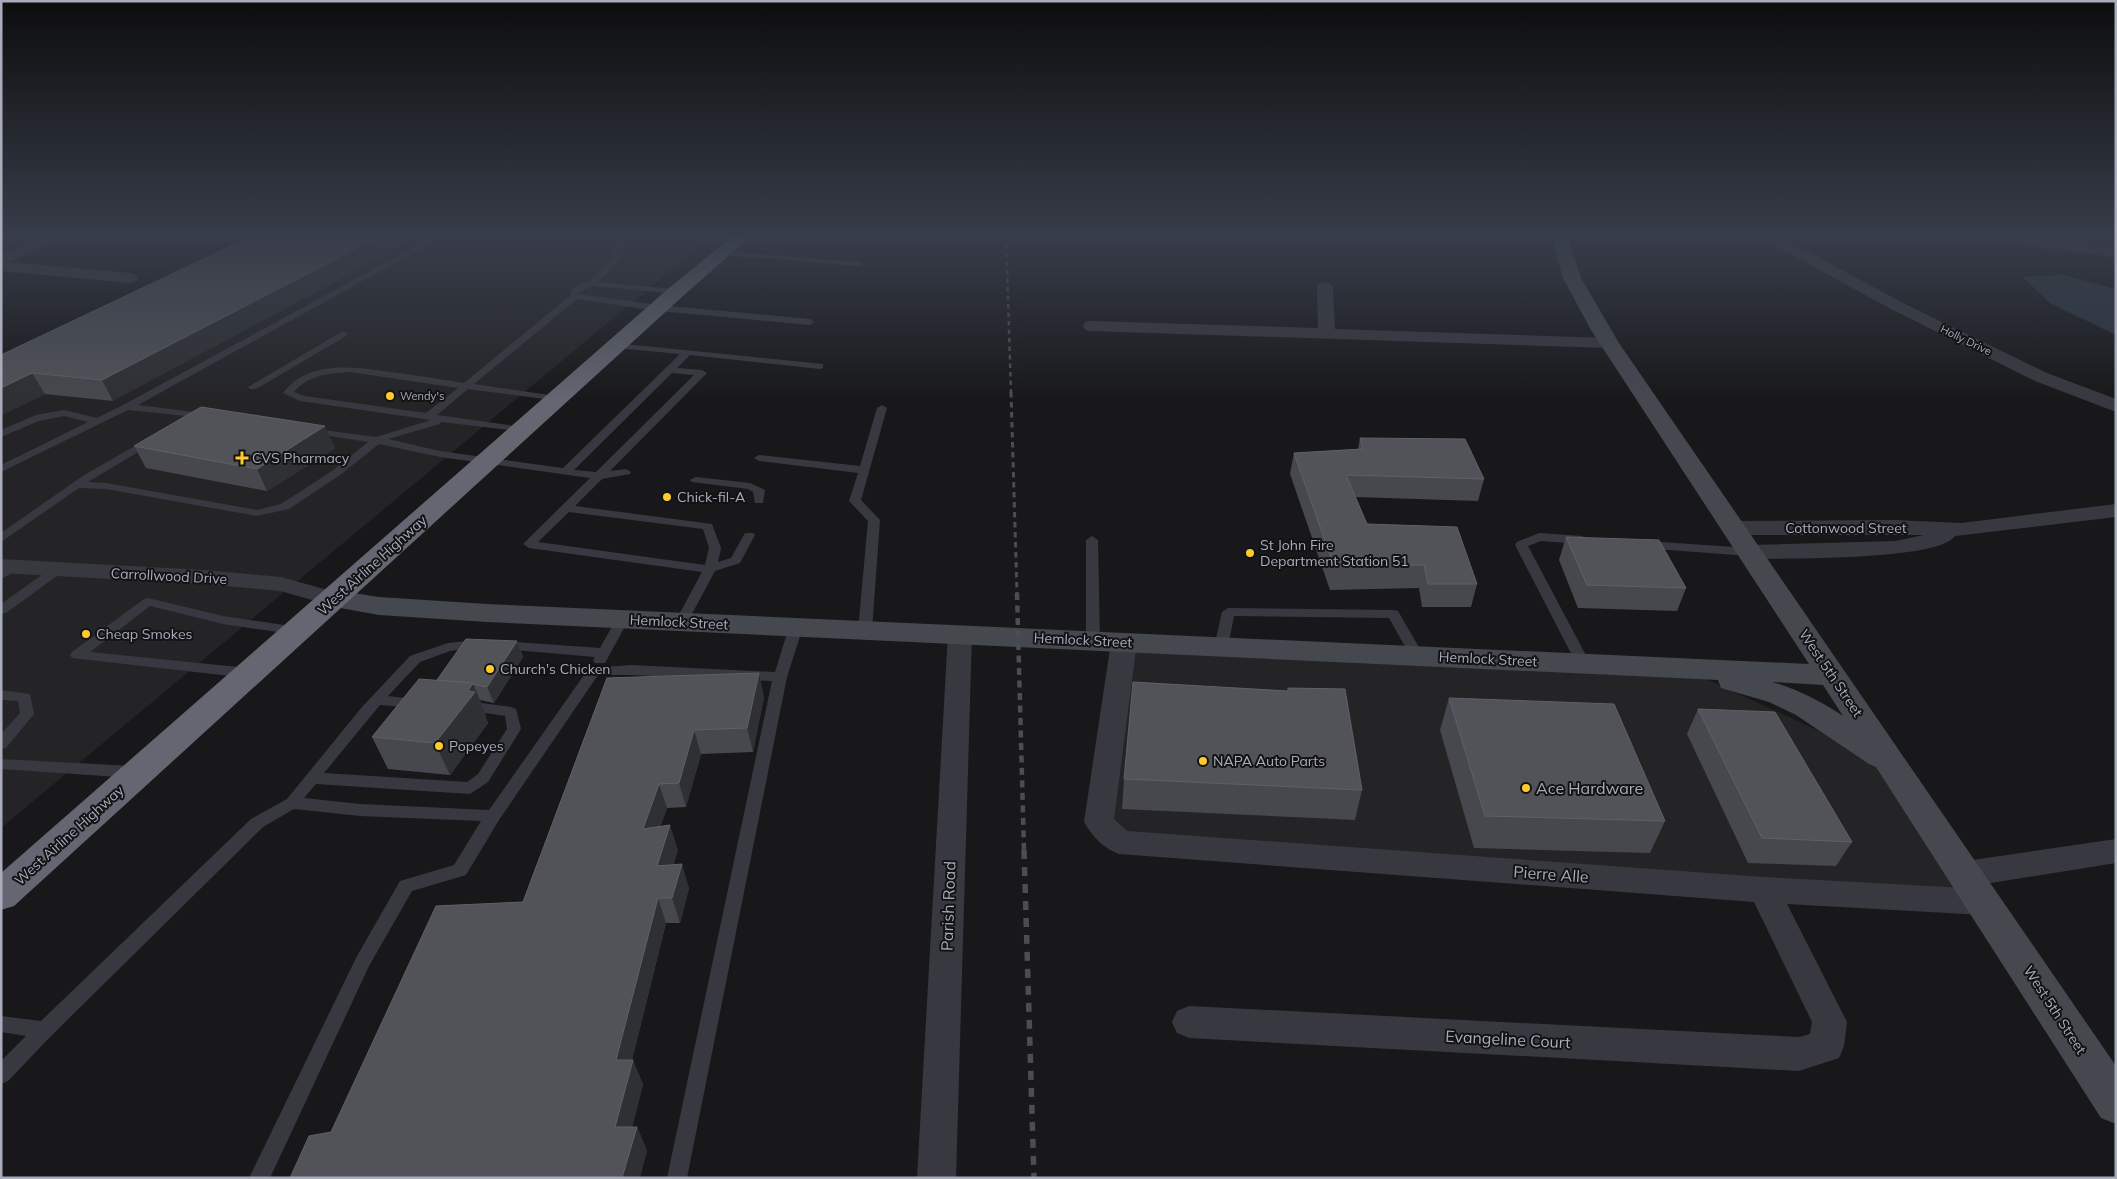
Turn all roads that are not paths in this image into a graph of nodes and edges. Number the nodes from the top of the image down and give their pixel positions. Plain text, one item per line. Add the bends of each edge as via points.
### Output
1 (339, 291) edge
2 (575, 291) edge
3 (666, 291) edge
4 (1325, 291) edge
5 (1578, 291) edge
6 (1869, 291) edge
7 (676, 292) joint
8 (575, 296) junction
9 (658, 308) junction
10 (810, 322) dead end
11 (1091, 326) dead end
12 (343, 334) dead end
13 (1328, 334) junction
14 (1609, 343) junction
15 (617, 345) junction
16 (688, 352) junction
17 (820, 366) dead end
18 (670, 370) junction
19 (468, 386) junction
20 (254, 387) dead end
21 (557, 399) junction
22 (2116, 406) edge
23 (127, 407) junction
24 (882, 408) dead end
25 (395, 412) junction
26 (192, 416) junction
27 (210, 416) edge
28 (427, 418) junction
29 (442, 420) junction
30 (98, 421) junction
31 (174, 426) edge
32 (297, 428) edge
33 (522, 430) junction
34 (1, 434) edge
35 (157, 436) edge
36 (376, 440) junction
37 (759, 458) dead end
38 (487, 462) junction
39 (1, 469) edge
40 (864, 470) junction
41 (565, 472) junction
42 (626, 472) dead end
43 (599, 476) junction
44 (696, 480) dead end
45 (77, 485) junction
46 (759, 501) dead end
47 (566, 508) junction
48 (2116, 510) edge
49 (1732, 528) junction
50 (1961, 530) junction
51 (749, 535) dead end
52 (1, 539) edge
53 (1092, 540) dead end
54 (1596, 541) edge
55 (1634, 544) edge
56 (1749, 552) junction
57 (6, 569) edge
58 (710, 569) junction
59 (57, 570) junction
60 (334, 599) junction
61 (1, 610) edge
62 (623, 619) junction
63 (681, 622) junction
64 (796, 627) junction
65 (865, 630) junction
66 (298, 631) junction
67 (960, 634) junction
68 (1093, 641) junction
69 (1124, 642) junction
70 (1221, 647) junction
71 (604, 653) junction
72 (1417, 656) junction
73 (1583, 663) junction
74 (1682, 668) junction
75 (594, 671) junction
76 (250, 674) junction
77 (1833, 675) junction
78 (780, 677) junction
79 (1, 696) edge
80 (377, 700) junction
81 (435, 704) edge
82 (454, 705) edge
83 (1, 744) edge
84 (1, 764) edge
85 (1892, 764) junction
86 (139, 773) junction
87 (312, 778) junction
88 (292, 802) junction
89 (492, 816) junction
90 (2116, 851) edge
91 (1966, 874) junction
92 (1764, 890) junction
93 (1, 895) edge
94 (1983, 902) junction
95 (1189, 1022) dead end
96 (1, 1024) edge
97 (44, 1030) junction
98 (1, 1075) edge
99 (2116, 1103) edge
100 (259, 1178) edge
101 (677, 1178) edge
102 (936, 1178) edge

1 - 23 lane
2 - 8 lane
3 - 7 lane
4 - 13 street
5 - 14 main road, West 5th Street
6 - 22 street, Holly Drive via 2042,377
7 - 9 highway, West Airline Highway
8 - 9 lane
8 - 19 lane
9 - 10 lane
9 - 15 highway, West Airline Highway
11 - 13 street
12 - 20 lane
13 - 14 street
14 - 49 main road, West 5th Street
15 - 16 lane
15 - 21 highway, West Airline Highway
16 - 17 lane
16 - 18 lane
18 - 41 lane
18 - 43 lane via 702,373
19 - 21 lane
19 - 25 lane via 350,369 314,374 294,385 288,394
19 - 28 lane
21 - 33 highway, West Airline Highway
23 - 26 lane
23 - 30 lane
24 - 40 lane
25 - 28 lane
25 - 36 lane via 394,426
26 - 27 lane
26 - 31 lane
28 - 29 lane
29 - 33 lane
29 - 36 lane
30 - 34 lane via 64,413 36,418
30 - 39 lane
32 - 36 lane
33 - 38 highway, West Airline Highway
35 - 45 lane
36 - 38 lane
36 - 45 lane via 336,473 285,507 257,513 106,486
37 - 40 lane
38 - 41 lane
38 - 60 highway, West Airline Highway
40 - 65 lane via 855,501 874,520
41 - 43 lane
42 - 43 lane
43 - 47 lane
44 - 46 lane via 750,486 759,490
45 - 52 lane
47 - 58 lane via 708,526 715,548
47 - 58 lane via 529,544
48 - 50 street, Cottonwood Street
49 - 50 street, Cottonwood Street
49 - 56 main road, West 5th Street
50 - 56 street, Cottonwood Street via 1895,548
51 - 58 lane via 736,560
53 - 68 lane
54 - 73 lane via 1539,537 1521,545
55 - 56 lane
56 - 77 main road, West 5th Street
57 - 59 street, Carrollwood Drive
58 - 63 lane
59 - 60 street, Carrollwood Drive via 281,584
59 - 61 lane
60 - 62 main road, Hemlock Street via 379,606
60 - 66 highway, West Airline Highway
62 - 63 main road, Hemlock Street
62 - 71 lane
63 - 64 main road, Hemlock Street
64 - 65 main road, Hemlock Street
64 - 78 lane
65 - 67 main road, Hemlock Street
66 - 76 highway, West Airline Highway
66 - 76 lane via 223,620 148,602 77,655
67 - 68 main road, Hemlock Street
67 - 102 street, Parish Road
68 - 69 main road, Hemlock Street
69 - 70 main road, Hemlock Street
69 - 92 street, Pierre Alle via 1099,822 1119,842
70 - 72 main road, Hemlock Street
70 - 72 lane via 1228,612 1393,614
71 - 75 lane
71 - 80 lane via 480,643 448,647 415,658
72 - 73 main road, Hemlock Street
73 - 74 main road, Hemlock Street
74 - 77 main road, Hemlock Street
74 - 85 main road via 1747,684 1807,707
75 - 78 lane
75 - 89 lane
76 - 86 highway, West Airline Highway
77 - 85 main road, West 5th Street
78 - 101 lane
79 - 83 lane via 25,697 28,714
80 - 81 lane
80 - 87 lane
82 - 87 lane via 511,712 514,728 483,778 470,788
84 - 86 lane
85 - 91 main road, West 5th Street
86 - 93 highway, West Airline Highway
87 - 88 lane
88 - 89 lane via 360,810
88 - 97 lane via 257,823
89 - 100 lane via 460,870 406,886 364,961
90 - 91 street
91 - 94 main road, West 5th Street
92 - 94 street, Pierre Alle
92 - 95 street, Evangeline Court via 1830,1022 1826,1046 1799,1054
94 - 99 main road, West 5th Street
96 - 97 lane
97 - 98 lane

